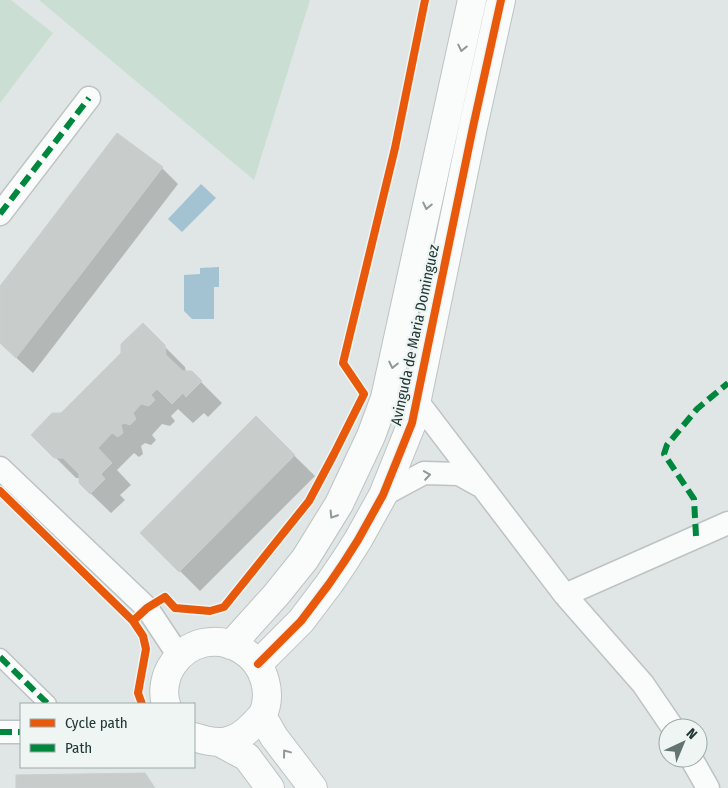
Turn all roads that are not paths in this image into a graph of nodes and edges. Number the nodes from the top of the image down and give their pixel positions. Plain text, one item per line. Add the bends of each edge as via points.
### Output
1 (472, 0) edge
2 (501, 0) edge
3 (89, 98) dead end
4 (0, 214) edge
5 (417, 401) junction
6 (0, 468) edge
7 (483, 487) junction
8 (383, 495) junction
9 (728, 522) edge
10 (565, 595) junction
11 (231, 645) junction
12 (179, 656) junction
13 (0, 657) edge
14 (258, 664) junction
15 (47, 703) edge
16 (166, 703) edge
17 (262, 716) junction
18 (666, 718) edge
19 (0, 732) edge
20 (20, 732) edge
21 (195, 737) edge
22 (221, 743) junction
23 (697, 768) edge
24 (270, 788) edge
25 (313, 788) edge
26 (708, 788) edge

1 -> 11 street, Avinguda de Maria Dominguez via 385,398 371,436 320,536 299,566
2 - 5 street, Avinguda de Maria Dominguez
3 - 4 street
5 - 7 street
5 - 8 street, Avinguda de Maria Dominguez via 412,423
6 - 12 street via 147,608
8 -> 7 street via 424,473 459,474
7 - 10 street
8 - 14 street, Avinguda de Maria Dominguez via 329,584 301,621
9 - 10 street
10 - 18 street via 643,684
11 - 12 street via 204,643
11 - 14 street via 245,651
12 - 16 street via 165,684
13 - 15 street
14 - 17 street via 267,689 267,703
17 - 22 street via 249,730
25 -> 17 street
19 - 20 street
21 - 22 street
22 - 24 street via 247,757
23 - 26 street

